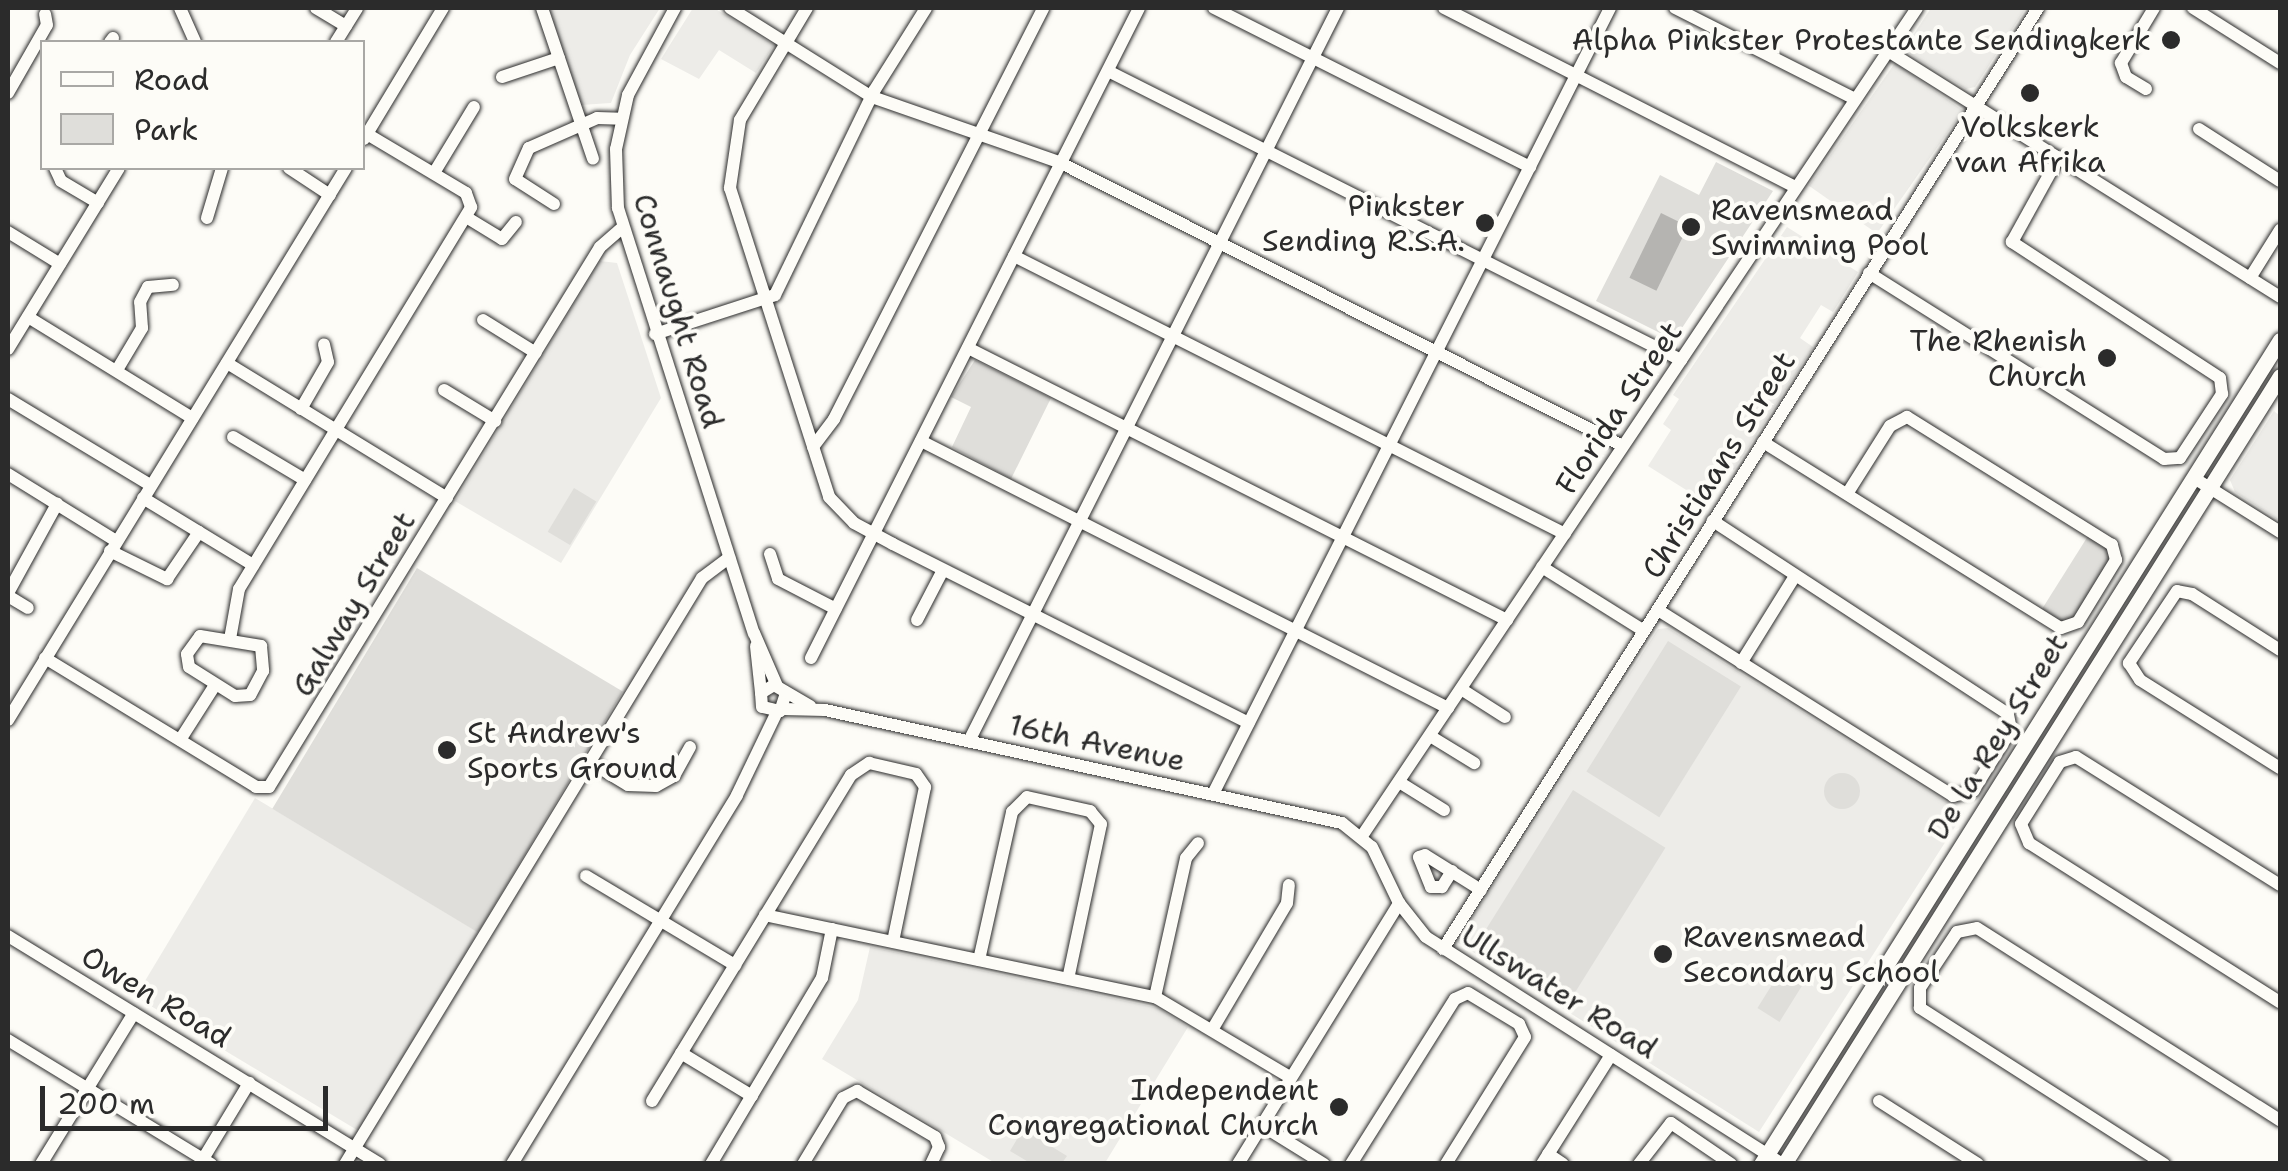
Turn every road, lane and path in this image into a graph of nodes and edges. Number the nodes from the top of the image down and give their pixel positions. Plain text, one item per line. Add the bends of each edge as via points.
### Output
1 (180, 8) edge
2 (316, 8) edge
3 (358, 8) edge
4 (444, 8) edge
5 (542, 8) edge
6 (674, 8) edge
7 (730, 8) edge
8 (807, 8) edge
9 (926, 8) edge
10 (1043, 8) edge
11 (1140, 8) edge
12 (1214, 8) edge
13 (1338, 8) edge
14 (1444, 8) edge
15 (1610, 8) edge
16 (1674, 8) edge
17 (2038, 8) edge
18 (2154, 8) edge
19 (2193, 8) edge
20 (1912, 9) edge
21 (45, 14) dead end
22 (346, 26) junction
23 (40, 40) edge
24 (194, 40) edge
25 (337, 40) edge
26 (785, 42) junction
27 (1888, 50) junction
28 (38, 52) edge
29 (1313, 57) junction
30 (559, 58) junction
31 (2280, 63) edge
32 (1108, 71) junction
33 (1576, 75) junction
34 (502, 77) dead end
35 (2146, 89) dead end
36 (8, 93) edge
37 (872, 97) junction
38 (1856, 99) junction
39 (1976, 105) junction
40 (474, 107) dead end
41 (621, 120) junction
42 (582, 126) junction
43 (2199, 130) dead end
44 (977, 137) junction
45 (365, 138) edge
46 (1266, 150) junction
47 (2058, 157) junction
48 (593, 159) dead end
49 (1061, 163) junction
50 (1530, 167) junction
51 (56, 170) edge
52 (119, 170) edge
53 (221, 170) edge
54 (291, 170) edge
55 (345, 170) edge
56 (434, 173) junction
57 (2280, 181) edge
58 (1796, 187) junction
59 (330, 194) junction
60 (98, 203) junction
61 (554, 204) dead end
62 (208, 218) dead end
63 (466, 218) junction
64 (516, 222) dead end
65 (622, 228) junction
66 (2280, 230) edge
67 (8, 232) edge
68 (1219, 243) junction
69 (1014, 256) junction
70 (1483, 260) junction
71 (60, 264) junction
72 (1869, 273) junction
73 (2250, 278) junction
74 (173, 285) dead end
75 (2280, 297) edge
76 (764, 299) junction
77 (28, 317) junction
78 (482, 320) dead end
79 (656, 334) junction
80 (1172, 335) junction
81 (2280, 340) edge
82 (324, 344) dead end
83 (968, 348) junction
84 (8, 349) edge
85 (1437, 351) junction
86 (536, 352) junction
87 (1681, 360) junction
88 (227, 363) junction
89 (117, 370) junction
90 (2280, 376) edge
91 (444, 390) dead end
92 (8, 399) edge
93 (301, 409) junction
94 (192, 418) junction
95 (494, 421) junction
96 (1125, 428) junction
97 (335, 431) junction
98 (232, 436) dead end
99 (921, 441) junction
100 (1763, 442) junction
101 (1389, 445) junction
102 (1624, 446) junction
103 (813, 447) junction
104 (8, 474) edge
105 (2194, 478) junction
106 (305, 480) junction
107 (2209, 487) junction
108 (146, 491) junction
109 (1847, 494) junction
110 (448, 498) junction
111 (57, 504) junction
112 (1078, 520) junction
113 (1714, 521) junction
114 (198, 532) junction
115 (2280, 532) edge
116 (874, 534) junction
117 (1564, 534) junction
118 (1342, 538) junction
119 (113, 546) junction
120 (770, 554) dead end
121 (729, 558) junction
122 (253, 565) junction
123 (1542, 568) junction
124 (943, 570) junction
125 (1795, 576) junction
126 (8, 594) edge
127 (28, 608) dead end
128 (836, 609) junction
129 (1658, 610) junction
130 (1031, 614) junction
131 (917, 620) dead end
132 (1507, 620) junction
133 (1296, 630) junction
134 (1644, 631) junction
135 (754, 634) junction
136 (230, 639) junction
137 (2280, 650) edge
138 (45, 658) junction
139 (810, 658) dead end
140 (1741, 662) junction
141 (215, 686) junction
142 (782, 689) junction
143 (1461, 689) junction
144 (762, 700) junction
145 (1448, 708) junction
146 (817, 709) junction
147 (780, 710) junction
148 (1505, 717) dead end
149 (8, 720) edge
150 (1248, 723) junction
151 (1430, 736) junction
152 (180, 740) junction
153 (969, 741) junction
154 (690, 747) dead end
155 (756, 756) junction
156 (590, 762) junction
157 (1474, 763) dead end
158 (2280, 768) edge
159 (1398, 782) junction
160 (1213, 794) junction
161 (1444, 810) dead end
162 (1362, 836) junction
163 (1198, 844) dead end
164 (1452, 872) dead end
165 (586, 876) dead end
166 (1289, 885) dead end
167 (2280, 885) edge
168 (1480, 890) junction
169 (1399, 903) junction
170 (765, 915) junction
171 (660, 921) junction
172 (832, 929) junction
173 (8, 936) edge
174 (893, 942) junction
175 (1443, 949) junction
176 (979, 960) junction
177 (735, 965) junction
178 (1068, 979) junction
179 (1155, 997) junction
180 (2280, 1002) edge
181 (134, 1013) junction
182 (1212, 1030) junction
183 (8, 1040) edge
184 (681, 1053) junction
185 (1611, 1055) junction
186 (1290, 1077) junction
187 (249, 1083) junction
188 (87, 1089) junction
189 (752, 1096) junction
190 (652, 1101) dead end
191 (1879, 1101) dead end
192 (2280, 1120) edge
193 (1261, 1125) junction
194 (355, 1148) junction
195 (1765, 1158) edge
196 (1545, 1159) edge
197 (205, 1162) edge
198 (1731, 1163) edge
199 (42, 1164) edge
200 (346, 1164) edge
201 (380, 1164) edge
202 (512, 1164) edge
203 (711, 1164) edge
204 (802, 1164) edge
205 (931, 1164) edge
206 (1238, 1164) edge
207 (1324, 1164) edge
208 (1351, 1164) edge
209 (1446, 1164) edge
210 (1563, 1164) edge
211 (1638, 1164) edge
212 (1784, 1164) edge
213 (1978, 1164) edge
214 (2164, 1164) edge

1 - 24 street
2 - 22 street
3 - 22 street
4 - 45 street
5 - 30 street
6 - 41 street, Connaught Road via 636,72
7 - 26 street
8 - 26 street
9 - 37 street
10 - 44 street
11 - 32 street
12 - 29 street
13 - 29 street
14 - 33 street
15 - 33 street
16 - 38 street
17 - 39 street, Christiaans Street
18 - 35 street via 2121,63 2126,76
19 - 31 street
20 - 27 street, Florida Street
21 - 23 street
22 - 25 street
26 - 37 street
26 - 76 street via 740,120 730,160 736,217
27 - 38 street, Florida Street
27 - 39 street
28 - 36 street
29 - 46 street
29 - 50 street
30 - 34 street
30 - 42 street
32 - 46 street
32 - 49 street
33 - 50 street
33 - 58 street
37 - 44 street
37 - 76 street via 775,295
38 - 58 street, Florida Street
39 - 47 street
39 - 72 street, Christiaans Street
40 - 56 street
41 - 42 street via 597,118
41 - 65 street, Connaught Road via 615,175
42 - 48 street
42 - 61 street via 532,145 514,172 516,182
43 - 57 street
44 - 49 street
44 - 103 street via 828,432
45 - 56 street
46 - 68 street
46 - 70 street
47 - 72 street via 2013,231 2013,245 2222,380 2222,394 2174,461
47 - 73 street
49 - 68 street
49 - 69 street
50 - 70 street
51 - 60 street via 61,181
52 - 60 street
53 - 62 street
54 - 59 street
55 - 59 street
56 - 63 street via 469,196
58 - 87 street, Florida Street
59 - 88 street
60 - 71 street
63 - 64 street via 502,238
63 - 97 street
65 - 79 street, Connaught Road
65 - 86 street, Galway Street via 600,247
66 - 73 street
67 - 71 street
68 - 80 street
68 - 85 street
69 - 80 street
69 - 83 street
70 - 85 street
70 - 87 street
71 - 77 street
72 - 100 street, Christiaans Street
73 - 75 street
74 - 89 street via 160,281 148,287 140,302 142,328
76 - 79 street
76 - 103 street
77 - 84 street
77 - 89 street
78 - 86 street
79 - 121 street, Connaught Road
80 - 96 street
80 - 101 street
81 - 105 main road, De la Rey Street
82 - 93 street via 328,362
83 - 96 street
83 - 99 street
85 - 101 street
85 - 102 street
86 - 95 street, Galway Street
87 - 102 street, Florida Street
88 - 93 street
88 - 94 street
89 - 94 street
90 - 107 main road, De la Rey Street
91 - 95 street
92 - 108 street
93 - 97 street
94 - 108 street
95 - 110 street, Galway Street
96 - 112 street
96 - 118 street
97 - 106 street
97 - 110 street
98 - 106 street
99 - 112 street
99 - 116 street
100 - 109 street
100 - 113 street, Christiaans Street
101 - 117 street
101 - 118 street
102 - 117 street, Florida Street
103 - 116 street via 829,497
104 - 111 street
105 - 107 street
105 - 195 main road, De la Rey Street
106 - 122 street
107 - 115 street
107 - 212 main road, De la Rey Street
108 - 114 street
108 - 119 street
109 - 109 street via 2069,629 2116,560 2112,544 1914,419 1895,420
110 - 152 street, Galway Street via 272,785 256,787
111 - 119 street
111 - 126 street
112 - 130 street
112 - 133 street
113 - 125 street
113 - 129 street, Christiaans Street
114 - 119 street via 167,579
114 - 122 street
116 - 124 street
116 - 128 street
117 - 123 street, Florida Street
118 - 132 street
118 - 133 street
119 - 138 street
120 - 128 street via 778,579
121 - 135 street, Connaught Road
121 - 156 street via 702,578
122 - 136 street via 238,594
123 - 132 street, Florida Street
123 - 134 street
124 - 130 street
124 - 131 street
125 - 140 street
125 - 140 street via 2008,714 2010,730 1965,797 1954,796
126 - 127 street
128 - 139 street
129 - 134 street, Christiaans Street
129 - 140 street
130 - 150 street
130 - 153 street
132 - 143 street, Florida Street
133 - 145 street
133 - 150 street
134 - 168 street, Christiaans Street
135 - 142 street, Connaught Road
135 - 144 street, Connaught Road
136 - 141 street via 200,636 188,654 190,667
136 - 141 street via 261,646 262,675 247,697
137 - 158 street via 2177,591 2129,663 2140,680
138 - 149 street
138 - 152 street, Galway Street
141 - 152 street
142 - 144 street
142 - 146 street, 16th Avenue
142 - 147 street, Connaught Road
143 - 145 street, Florida Street
143 - 148 street
144 - 147 street, 16th Avenue
144 - 155 street, Connaught Road
145 - 151 street, Florida Street
146 - 147 street, 16th Avenue
146 - 153 street, 16th Avenue
147 - 155 street, Connaught Road
150 - 160 street
151 - 157 street
151 - 159 street, Florida Street
153 - 160 street, 16th Avenue
154 - 156 street via 674,776 656,786 628,785
155 - 171 street, Connaught Road
156 - 194 street
159 - 161 street
159 - 162 street, Florida Street
160 - 162 street, 16th Avenue via 1334,820
162 - 169 street, Ullswater Road
163 - 179 street via 1186,858
164 - 168 street
165 - 171 street
166 - 182 street via 1287,903
167 - 180 street via 2076,757 2060,762 2021,824 2029,843
168 - 175 street, Christiaans Street
169 - 175 street, Ullswater Road
169 - 186 street
170 - 172 street
170 - 174 street via 856,768 882,766 916,774 925,787
170 - 177 street
171 - 177 street
171 - 202 street, Connaught Road
172 - 174 street
172 - 189 street via 822,978
173 - 181 street, Owen Road
174 - 176 street
175 - 185 street, Ullswater Road
176 - 178 street
176 - 178 street via 1014,805 1022,798 1090,811 1101,824
177 - 184 street
178 - 179 street
179 - 182 street
181 - 187 street, Owen Road
181 - 188 street
182 - 186 street
183 - 188 street
184 - 189 street
184 - 190 street
185 - 195 street, Ullswater Road
185 - 196 street
186 - 193 street
187 - 194 street, Owen Road
187 - 197 street
188 - 197 street
188 - 199 street
189 - 203 street
191 - 213 street
192 - 214 street via 1977,928 1956,932 1920,988 1920,1008
193 - 206 street
193 - 207 street
194 - 200 street
194 - 201 street, Owen Road
195 - 212 street, Ullswater Road
196 - 210 street
198 - 211 street via 1671,1122
204 - 205 street via 842,1098 857,1091 935,1138
208 - 209 street via 1462,994 1519,1024 1525,1034

